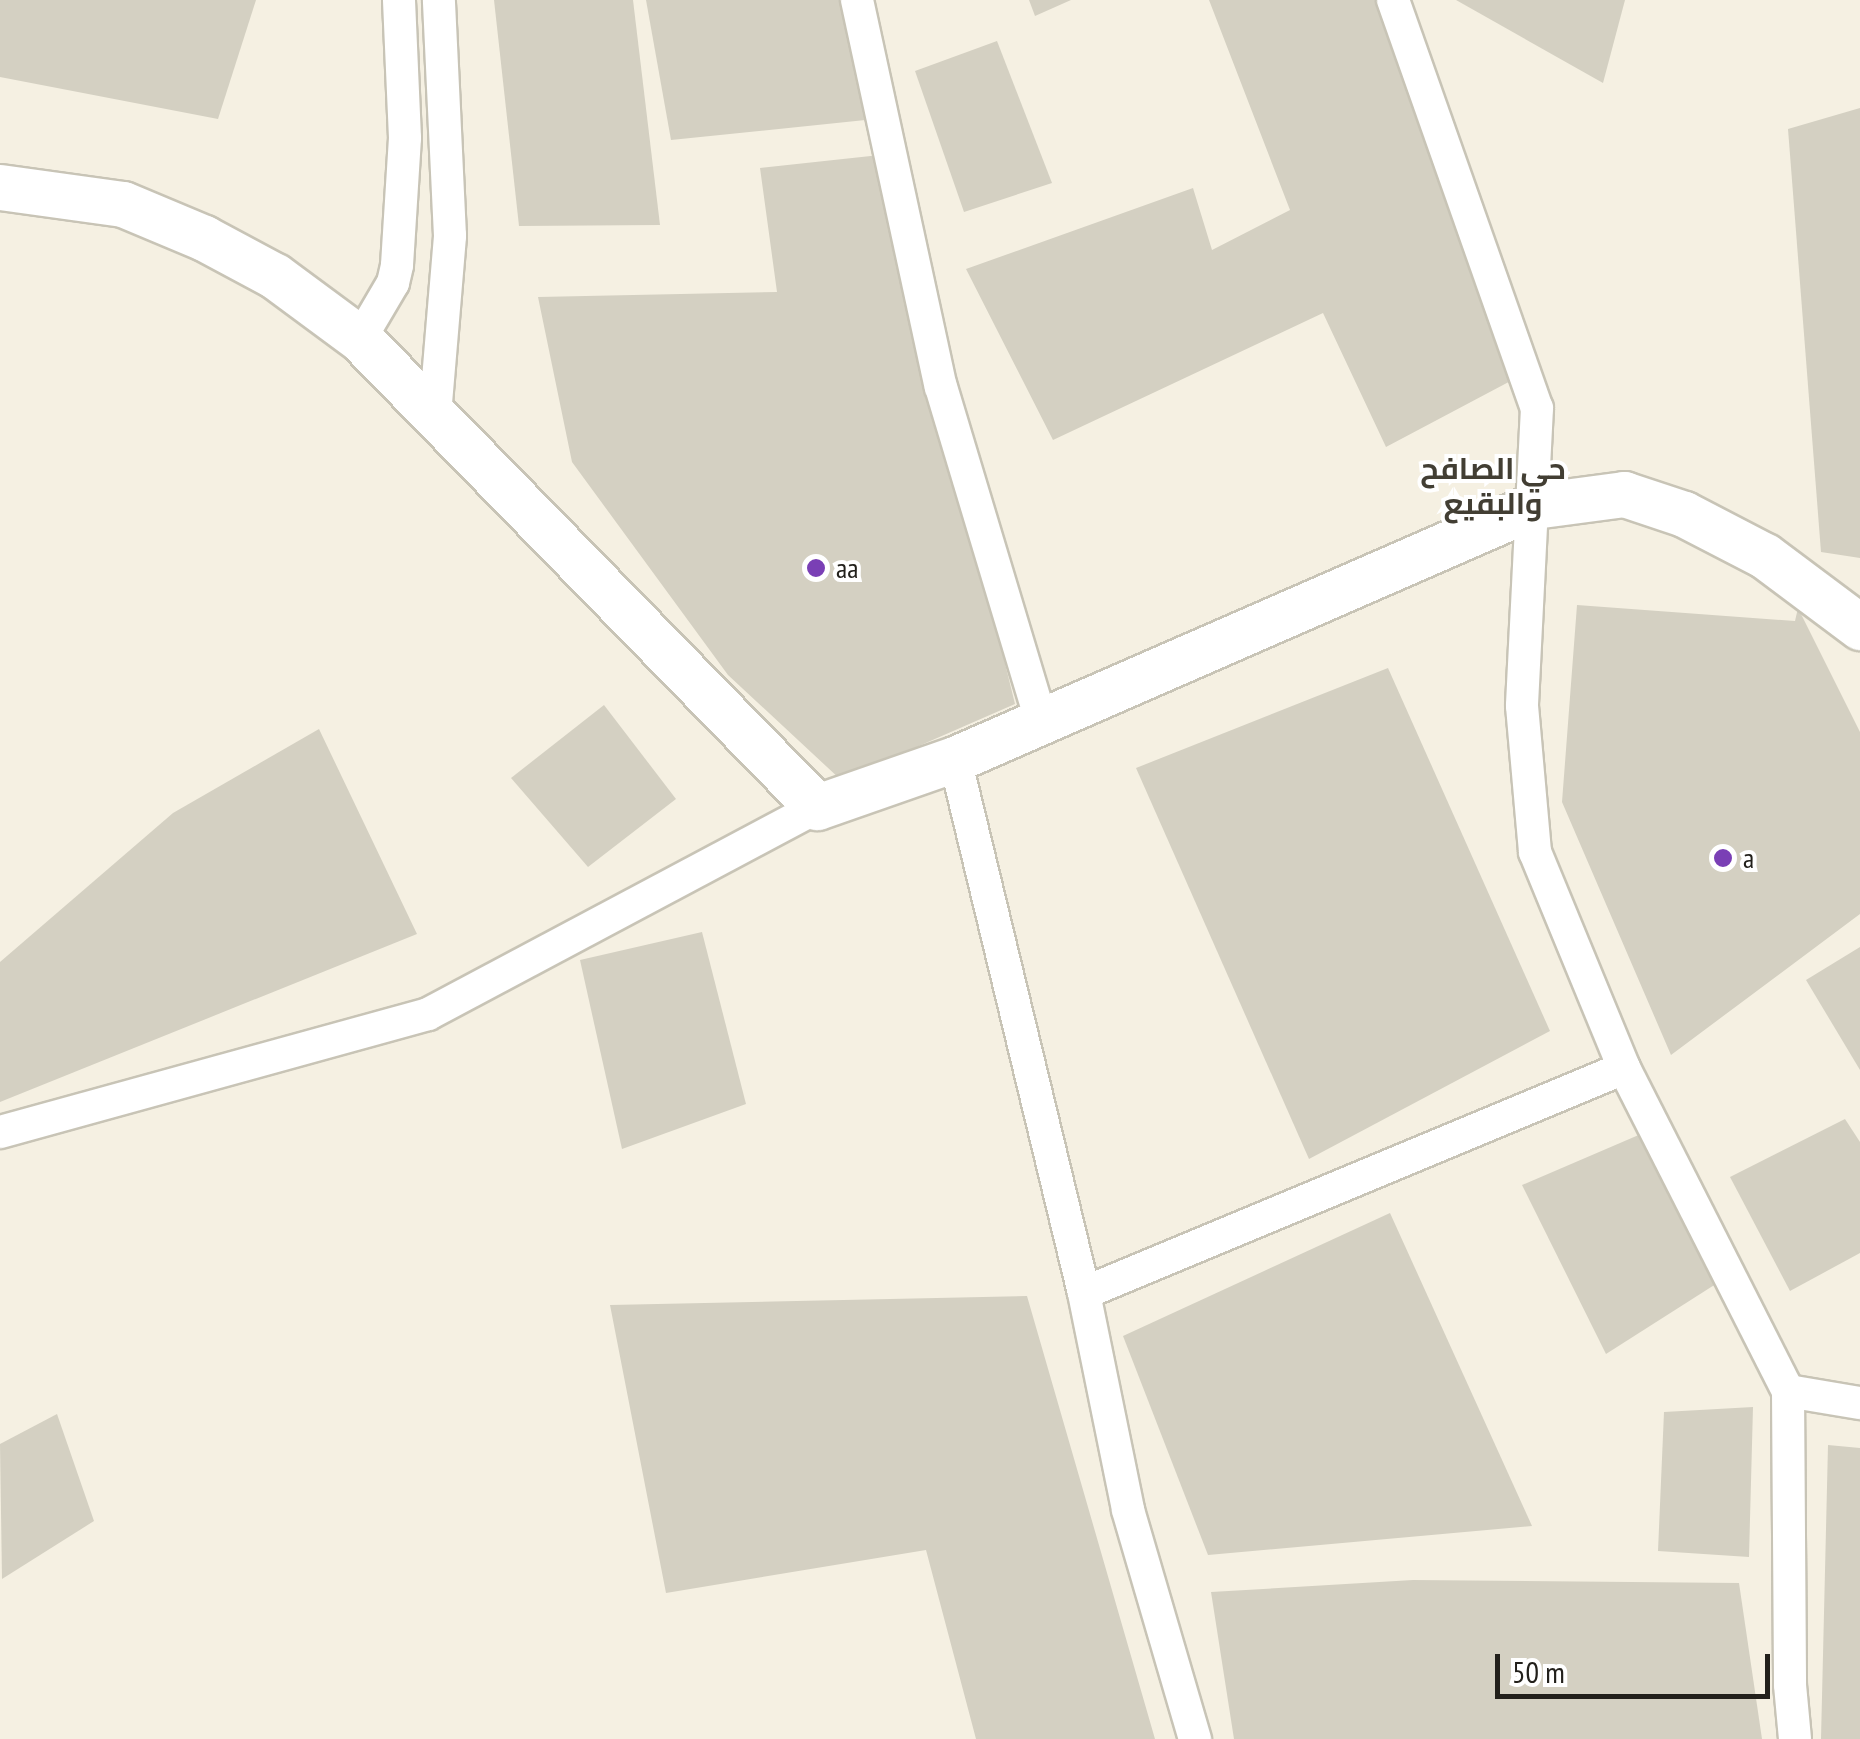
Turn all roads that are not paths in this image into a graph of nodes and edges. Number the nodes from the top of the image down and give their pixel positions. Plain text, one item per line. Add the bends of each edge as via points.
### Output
1 (399, 0) edge
2 (439, 0) edge
3 (857, 0) edge
4 (1393, 0) edge
5 (0, 186) edge
6 (360, 338) junction
7 (435, 415) junction
8 (1534, 506) junction
9 (1850, 620) edge
10 (1860, 666) edge
11 (1040, 718) junction
12 (955, 759) junction
13 (817, 807) junction
14 (1624, 1068) junction
15 (0, 1132) edge
16 (1084, 1293) junction
17 (1788, 1390) junction
18 (1860, 1403) edge
19 (1195, 1739) edge
20 (1795, 1739) edge

1 - 6 street via 405,138 397,266
2 - 7 street via 450,236
3 - 11 street via 942,387
4 - 8 street via 1536,408
5 - 6 street via 124,204 275,276
6 - 7 street
7 - 13 street
8 - 9 street via 1624,494 1684,514 1765,556
8 - 11 street
8 - 14 street via 1522,706 1535,852
9 - 10 street
11 - 12 street
12 - 13 street
12 - 16 street
13 - 15 street via 428,1014
14 - 16 street
14 - 17 street
16 - 19 street via 1128,1510
17 - 18 street
17 - 20 street

